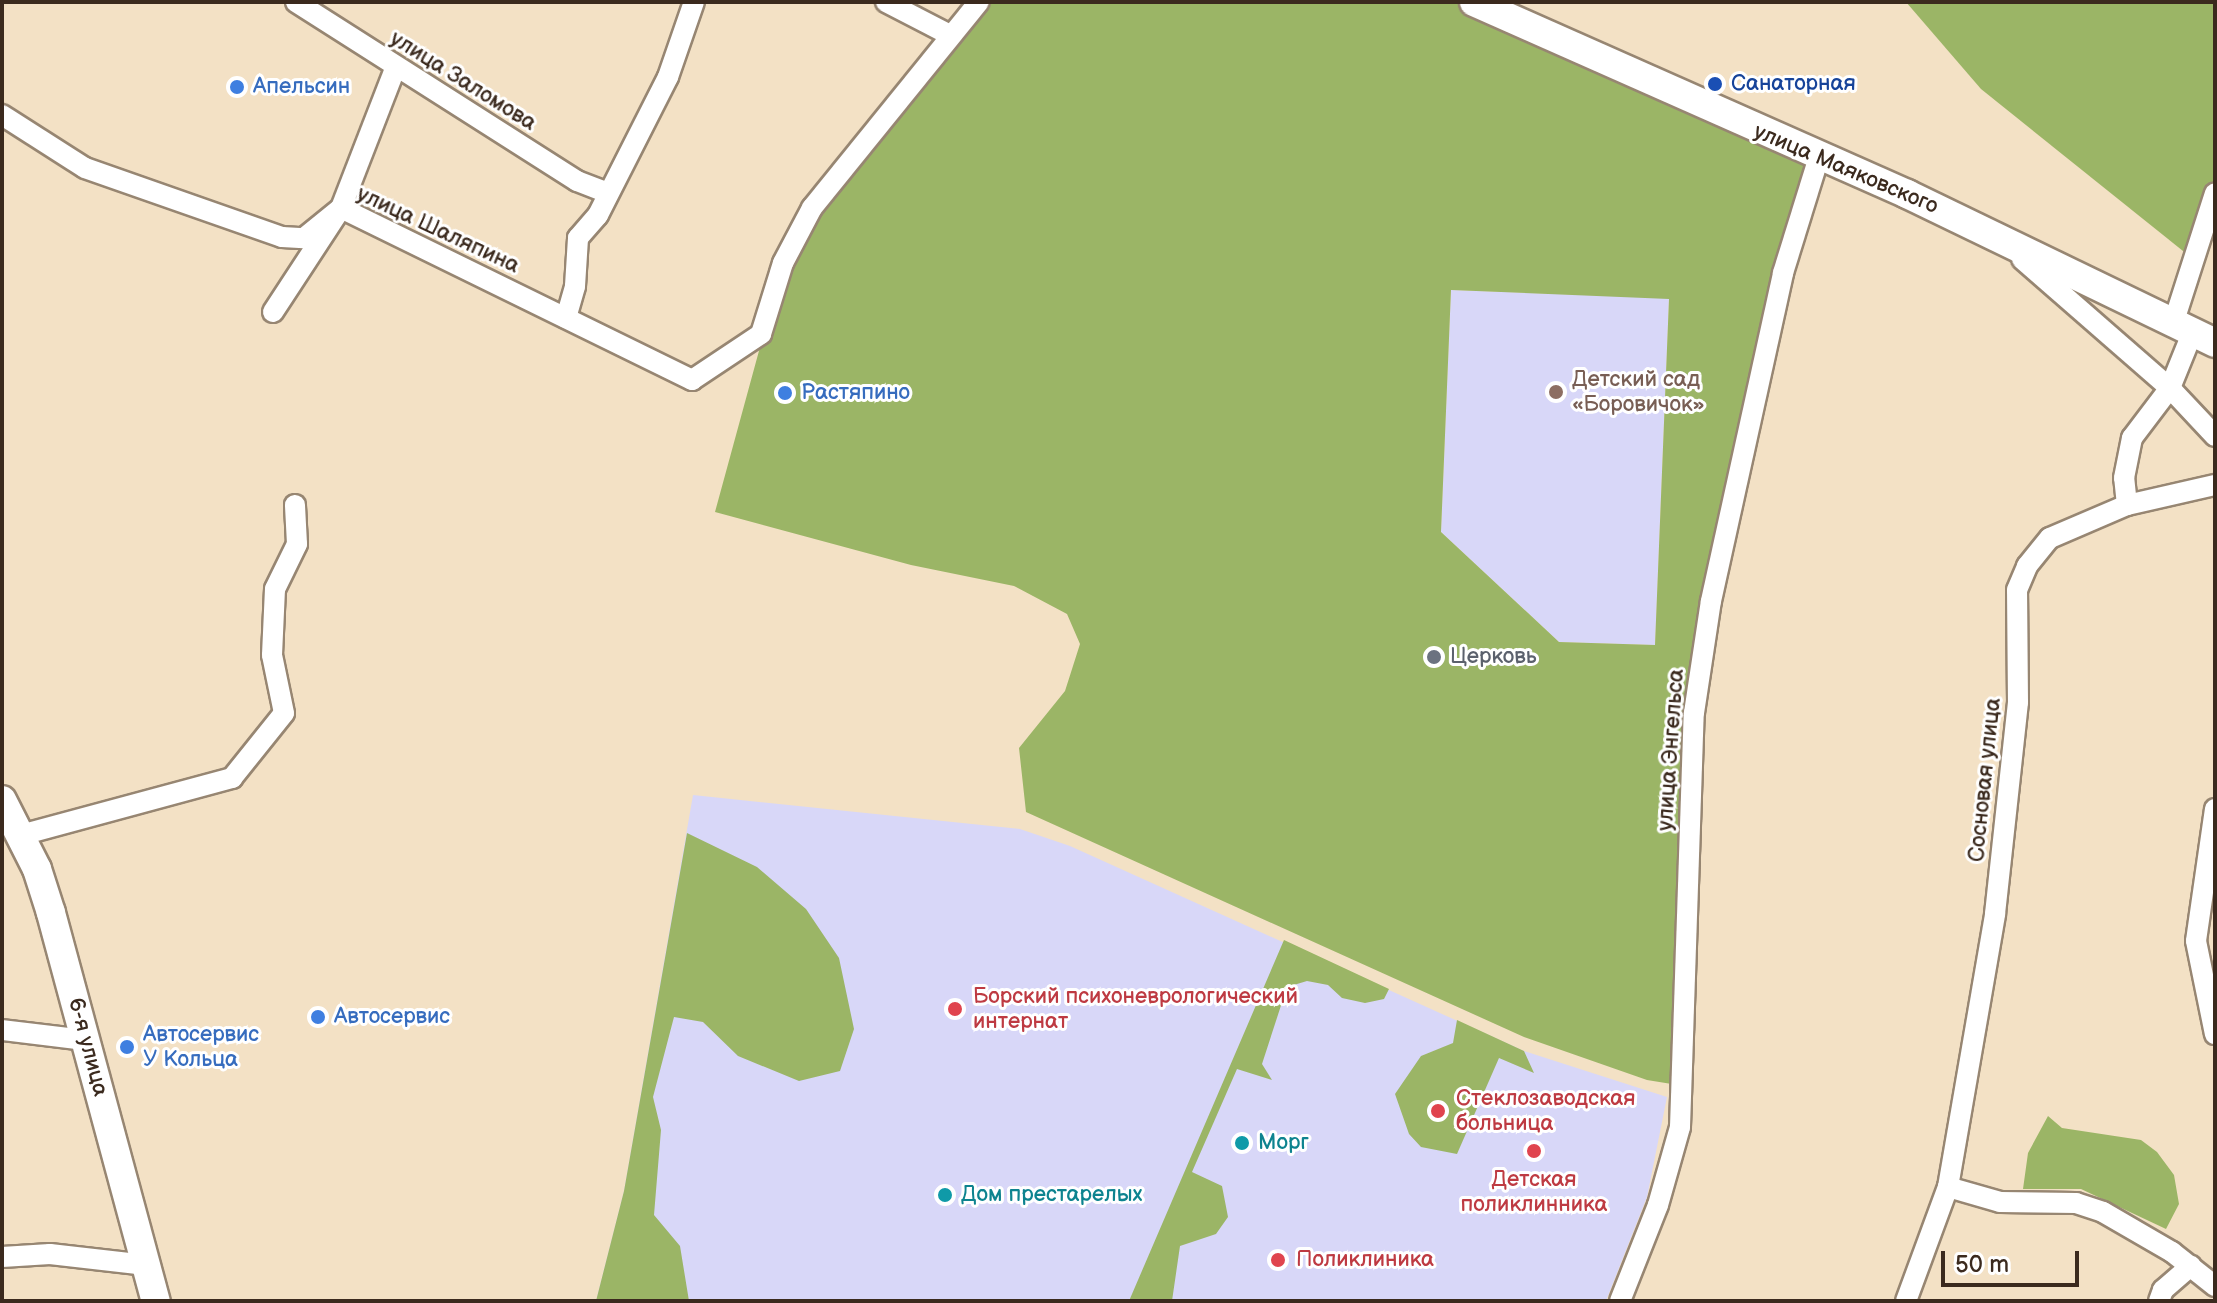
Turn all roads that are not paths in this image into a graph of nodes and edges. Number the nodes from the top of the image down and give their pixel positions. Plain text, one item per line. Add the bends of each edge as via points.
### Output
1 (296, 2) edge
2 (694, 2) edge
3 (886, 2) edge
4 (979, 2) edge
5 (1474, 2) edge
6 (950, 35) junction
7 (395, 69) junction
8 (2, 115) edge
9 (1819, 157) junction
10 (608, 193) junction
11 (2215, 193) edge
12 (341, 208) junction
13 (1987, 231) junction
14 (273, 312) dead end
15 (566, 318) junction
16 (2194, 332) edge
17 (2170, 388) junction
18 (2215, 436) edge
19 (2215, 485) edge
20 (295, 505) dead end
21 (2127, 505) junction
22 (2, 800) edge
23 (2215, 809) edge
24 (21, 835) junction
25 (2, 1030) edge
26 (2215, 1034) edge
27 (85, 1040) junction
28 (1948, 1187) junction
29 (2, 1257) edge
30 (146, 1265) junction
31 (2191, 1266) junction
32 (2215, 1286) edge
33 (156, 1301) edge
34 (1620, 1301) edge
35 (1906, 1301) edge
36 (2159, 1301) edge

1 - 7 street, улица Заломова
2 - 10 street via 668,77
3 - 6 street
4 - 6 street
5 - 9 main road, улица Маяковского
6 - 15 street, улица Шаляпина via 812,208 783,263 761,334 692,380
7 - 10 street, улица Заломова via 577,181
7 - 12 street
8 - 12 street, улица Шаляпина via 85,168 282,237 304,238
9 - 13 main road, улица Маяковского
9 - 34 street, улица Энгельса via 1783,273 1711,601 1694,713 1680,1127 1658,1205
10 - 15 street via 578,238 575,286
11 - 16 street
12 - 14 street
12 - 15 street, улица Шаляпина
13 - 16 main road, улица Маяковского
13 - 17 street
16 - 17 street
17 - 18 street
17 - 21 street via 2132,438 2124,478
19 - 21 street, Сосновая улица
20 - 24 street via 297,544 275,589 272,655 284,713 232,778
21 - 28 street, Сосновая улица via 2050,538 2027,566 2017,590 2018,702 1995,914
22 - 24 main road, 6-я улица
23 - 26 street via 2196,941
24 - 27 main road, 6-я улица via 51,913
25 - 27 street
27 - 30 main road, 6-я улица
28 - 31 street via 2000,1202 2076,1203 2103,1212
28 - 35 street, Сосновая улица
29 - 30 street via 50,1254
30 - 33 main road, 6-я улица
31 - 32 street
31 - 36 street via 2163,1290

